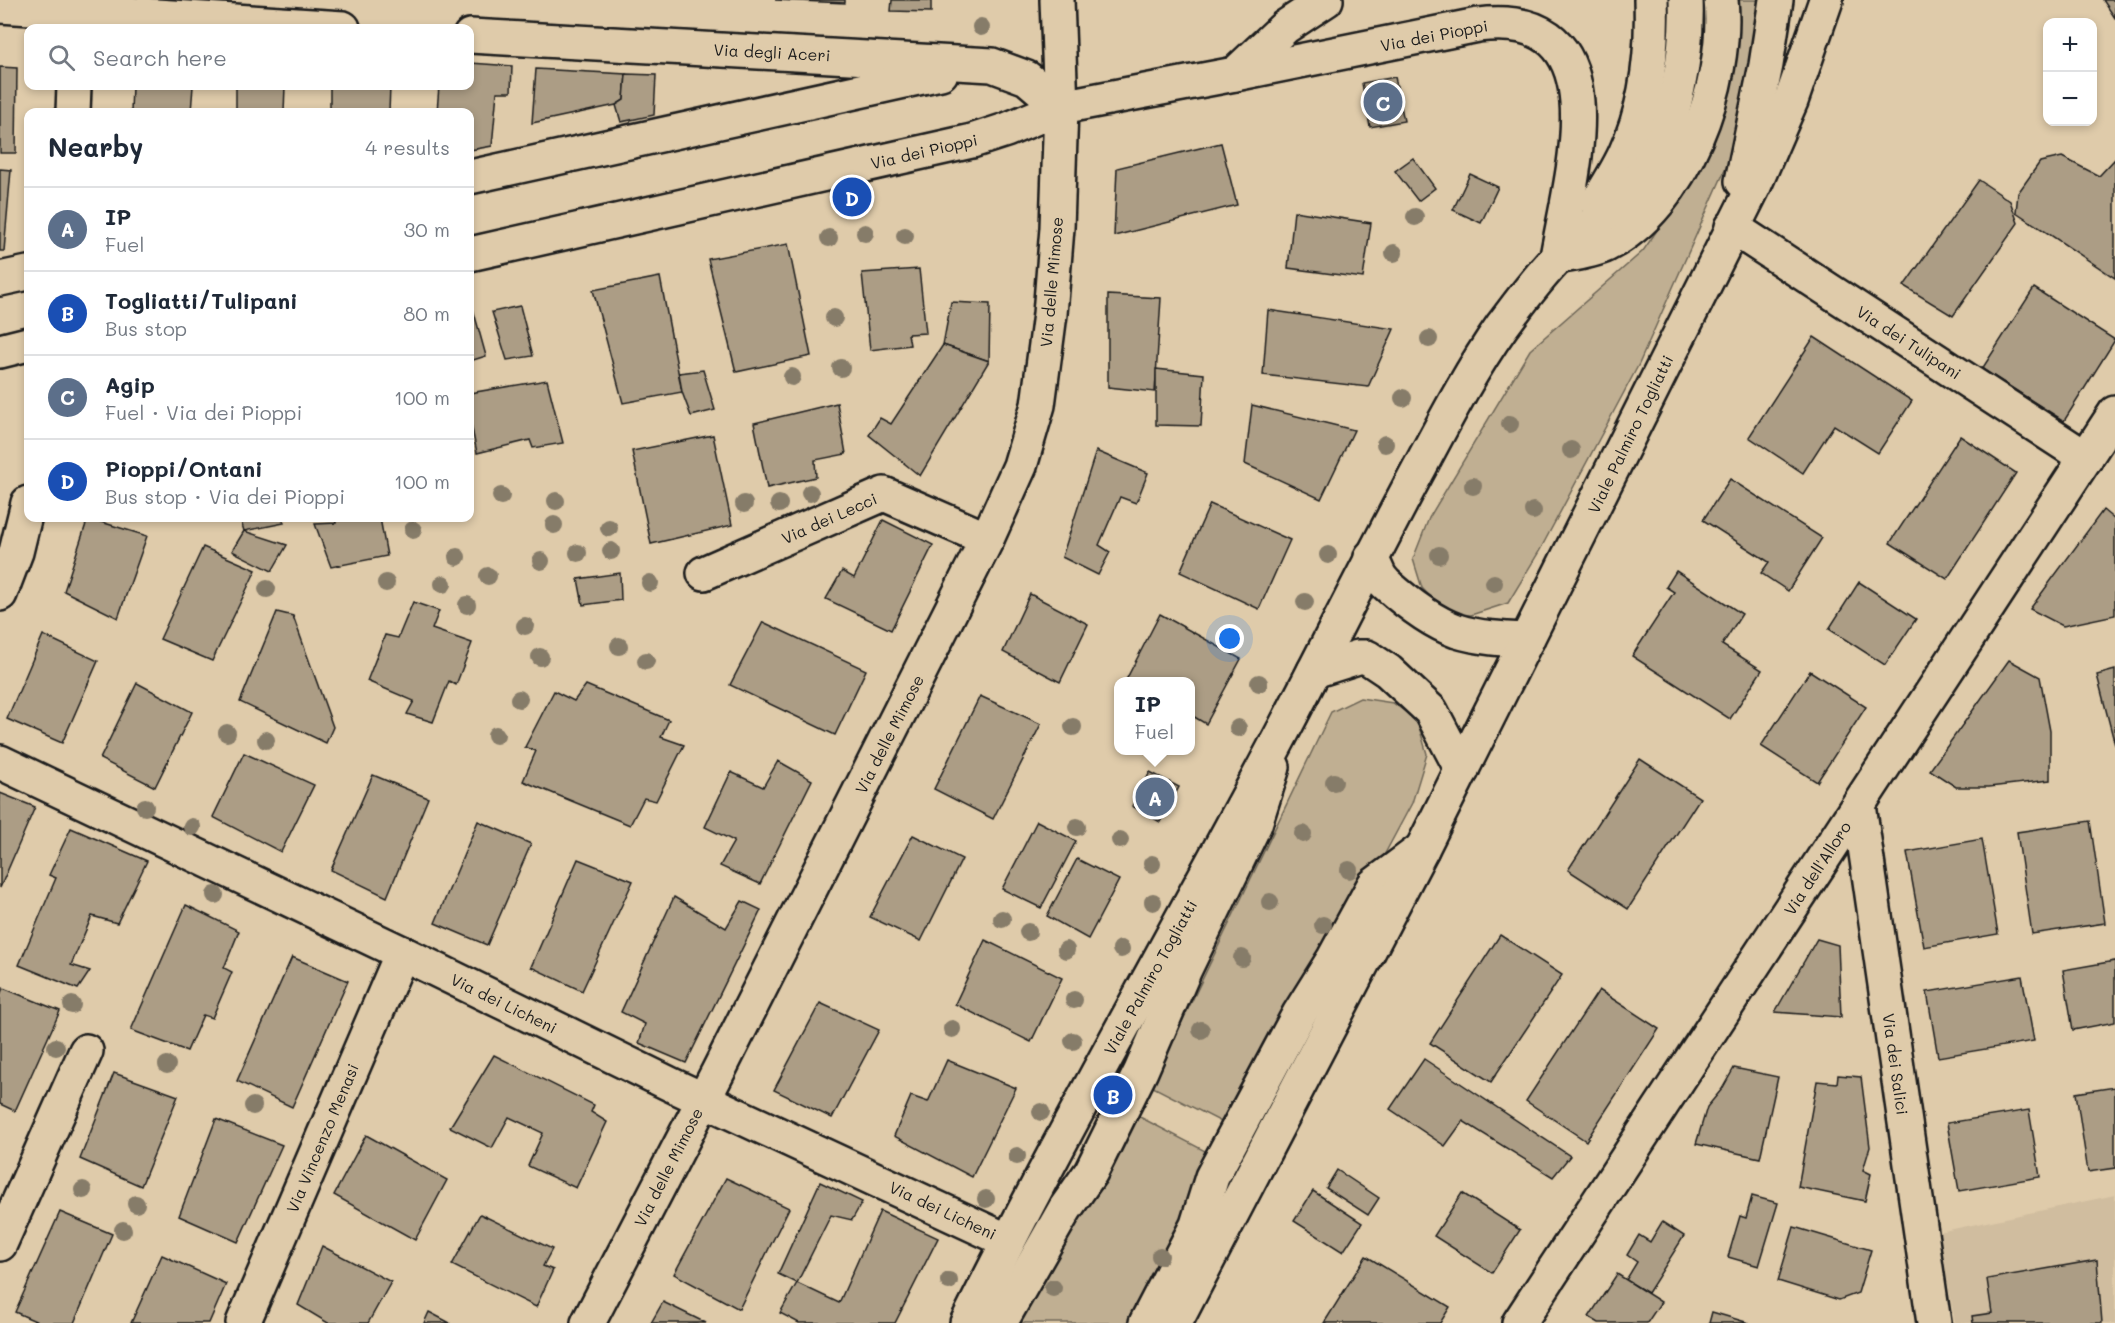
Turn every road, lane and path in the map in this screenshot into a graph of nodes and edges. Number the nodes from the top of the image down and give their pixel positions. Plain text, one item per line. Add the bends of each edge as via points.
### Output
1 (1057, 0) edge
2 (1326, 0) edge
3 (1651, 0) edge
4 (1686, 0) edge
5 (1721, 0) edge
6 (1776, 0) edge
7 (1821, 5) edge
8 (0, 6) edge
9 (78, 13) edge
10 (292, 13) edge
11 (329, 24) edge
12 (474, 36) edge
13 (980, 64) junction
14 (1234, 74) junction
15 (74, 90) edge
16 (1061, 107) junction
17 (73, 108) edge
18 (474, 176) edge
19 (1732, 227) junction
20 (474, 253) edge
21 (1557, 257) junction
22 (24, 274) edge
23 (0, 279) edge
24 (24, 345) edge
25 (0, 351) edge
26 (2115, 413) edge
27 (2086, 458) junction
28 (24, 519) edge
29 (987, 539) junction
30 (1371, 557) junction
31 (704, 573) dead end
32 (0, 594) edge
33 (1527, 640) junction
34 (1314, 671) junction
35 (1284, 728) junction
36 (0, 762) edge
37 (1462, 770) junction
38 (1859, 804) junction
39 (1422, 849) junction
40 (402, 953) junction
41 (86, 1051) dead end
42 (704, 1098) junction
43 (1008, 1241) junction
44 (0, 1244) edge
45 (243, 1323) edge
46 (588, 1323) edge
47 (967, 1323) edge
48 (1000, 1323) edge
49 (1146, 1323) edge
50 (1175, 1323) edge
51 (1520, 1323) edge
52 (1935, 1323) edge

1 - 16 street, Via delle Mimose
2 - 14 street via 1285,27
3 - 21 street, Viale Palmiro Togliatti via 1652,39 1645,89 1625,154 1596,204
4 - 21 street, Viale Palmiro Togliatti via 1684,50 1672,113 1661,144 1639,178
5 - 21 street via 1721,45 1711,98 1669,189 1644,217 1615,240 1590,251
6 - 19 street, Viale Palmiro Togliatti
7 - 19 street, Viale Palmiro Togliatti via 1791,101
8 - 9 street
9 - 10 street
10 - 11 street
12 - 13 street, Via degli Aceri
13 - 16 street, Via degli Aceri via 1001,67 1027,78
13 - 18 street
14 - 16 street, Via dei Pioppi
14 - 21 street, Via dei Pioppi via 1486,24 1525,26 1539,33 1566,58 1577,95 1576,148
15 - 17 street
16 - 20 street, Via dei Pioppi via 972,141
16 - 29 street, Via delle Mimose via 1057,228 1038,405 1020,466
19 - 27 street, Via dei Tulipani
19 - 33 street, Viale Palmiro Togliatti
21 - 30 street, Viale Palmiro Togliatti via 1477,364
22 - 23 street
24 - 25 street
26 - 27 street, Via dell'Alloro
27 - 38 street, Via dell'Alloro
28 - 32 street
29 - 31 street, Via dei Lecci via 884,494
29 - 42 street, Via delle Mimose
30 - 33 street via 1380,577 1395,592 1447,626 1489,638
30 - 34 street, Viale Palmiro Togliatti
33 - 37 street, Viale Palmiro Togliatti
34 - 35 street, Viale Palmiro Togliatti
34 - 37 street via 1367,657 1388,671 1431,711
35 - 43 street, Viale Palmiro Togliatti
35 - 48 street, Viale Palmiro Togliatti via 1255,824 1141,1071 1091,1172 1065,1209
36 - 40 street, Via dei Licheni
37 - 39 street, Viale Palmiro Togliatti
38 - 51 street, Via dell'Alloro
38 - 52 street, Via dei Salici
39 - 49 street, Viale Palmiro Togliatti via 1374,885 1299,1014 1212,1177 1197,1226
39 - 50 street, Viale Palmiro Togliatti
40 - 42 street, Via dei Licheni
40 - 45 street, Via Vincenzo Menasi
41 - 44 street
42 - 43 street, Via dei Licheni
42 - 46 street, Via delle Mimose
43 - 47 street, Viale Palmiro Togliatti

